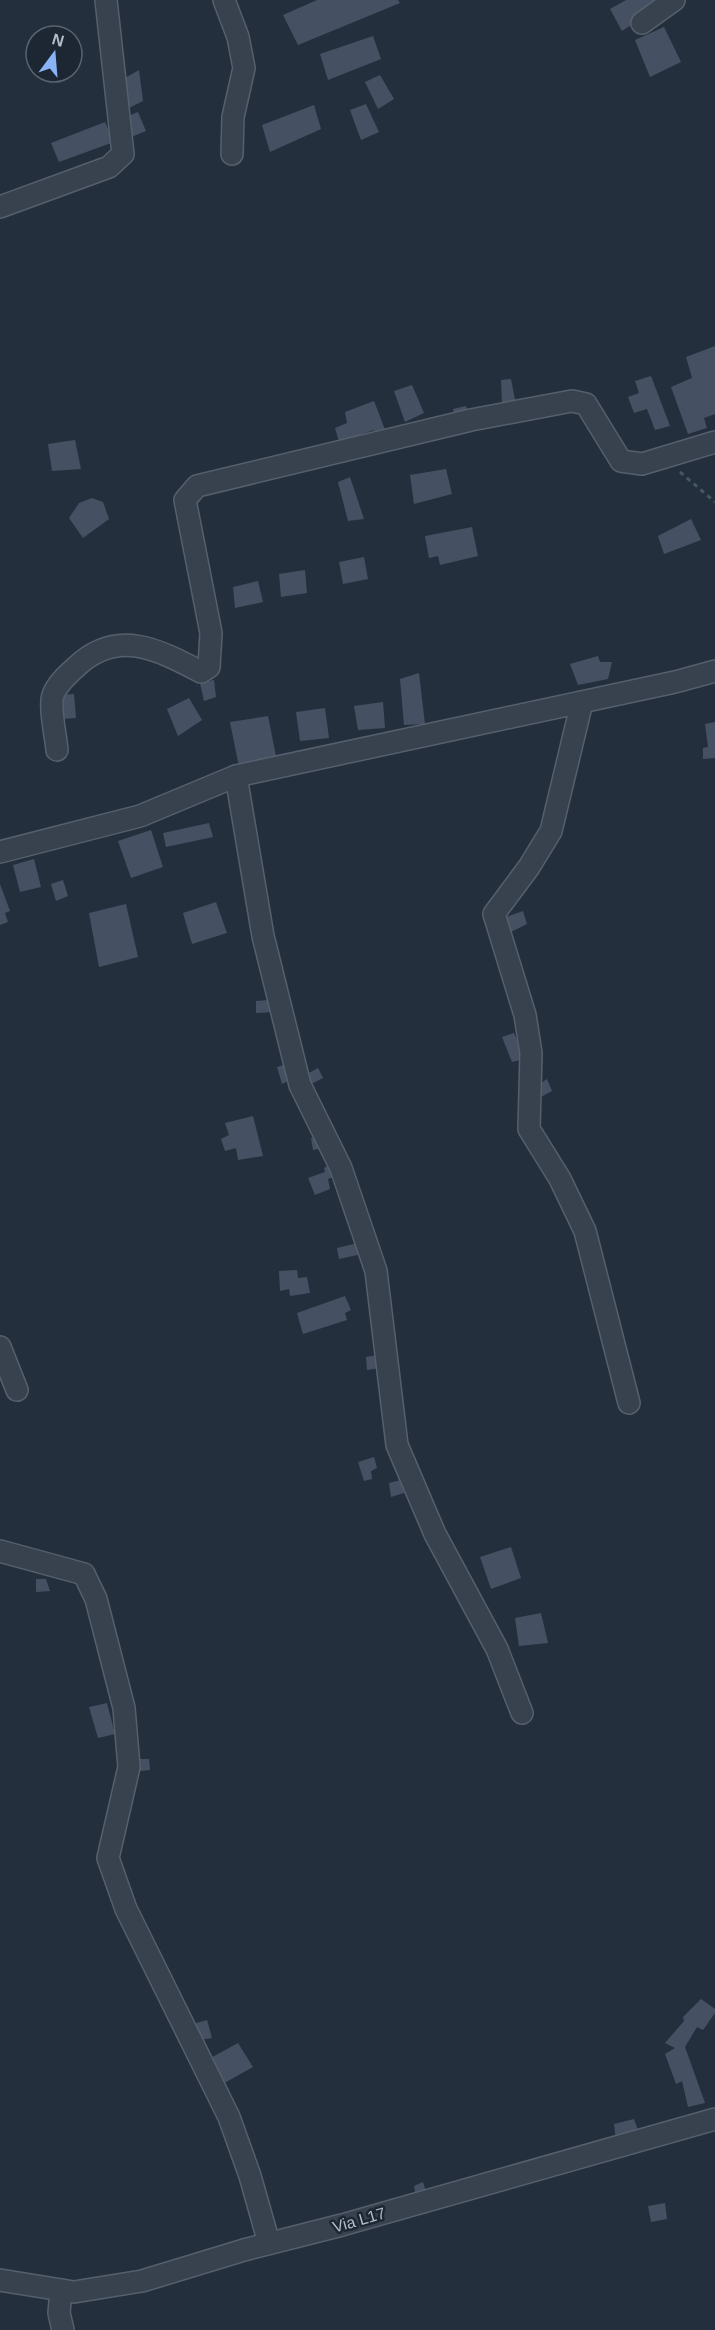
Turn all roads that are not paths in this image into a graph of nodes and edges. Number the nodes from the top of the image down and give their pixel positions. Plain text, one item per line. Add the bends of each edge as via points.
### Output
1 (106, 0) edge
2 (224, 0) edge
3 (674, 0) edge
4 (642, 23) dead end
5 (232, 154) dead end
6 (0, 207) edge
7 (715, 442) edge
8 (715, 671) edge
9 (582, 702) junction
10 (57, 750) dead end
11 (236, 776) junction
12 (0, 852) edge
13 (0, 1347) edge
14 (17, 1390) dead end
15 (628, 1403) dead end
16 (0, 1551) edge
17 (522, 1713) dead end
18 (715, 2119) edge
19 (268, 2243) junction
20 (0, 2280) edge
21 (61, 2290) junction
22 (63, 2330) edge

1 - 6 street via 123,154 109,167
2 - 5 street via 244,68 233,117
3 - 4 street
7 - 10 street via 642,464 621,461 586,404 572,400 471,420 197,486 185,500 211,633 209,668 201,672 158,650 112,645 91,652 61,681 52,697
8 - 9 street
9 - 11 street
9 - 15 street via 551,831 494,914 525,1016 531,1053 529,1129 560,1179 585,1231
11 - 12 street via 140,816
11 - 17 street via 263,936 297,1075 341,1168 376,1271 397,1445 435,1534 497,1649
13 - 14 street
16 - 19 street via 84,1574 96,1599 124,1708 129,1767 108,1858 126,1909 229,2117
18 - 19 street, Via L17
19 - 21 street, Via L17 via 141,2281 74,2292
20 - 21 street, Via L17
21 - 22 street via 59,2313

